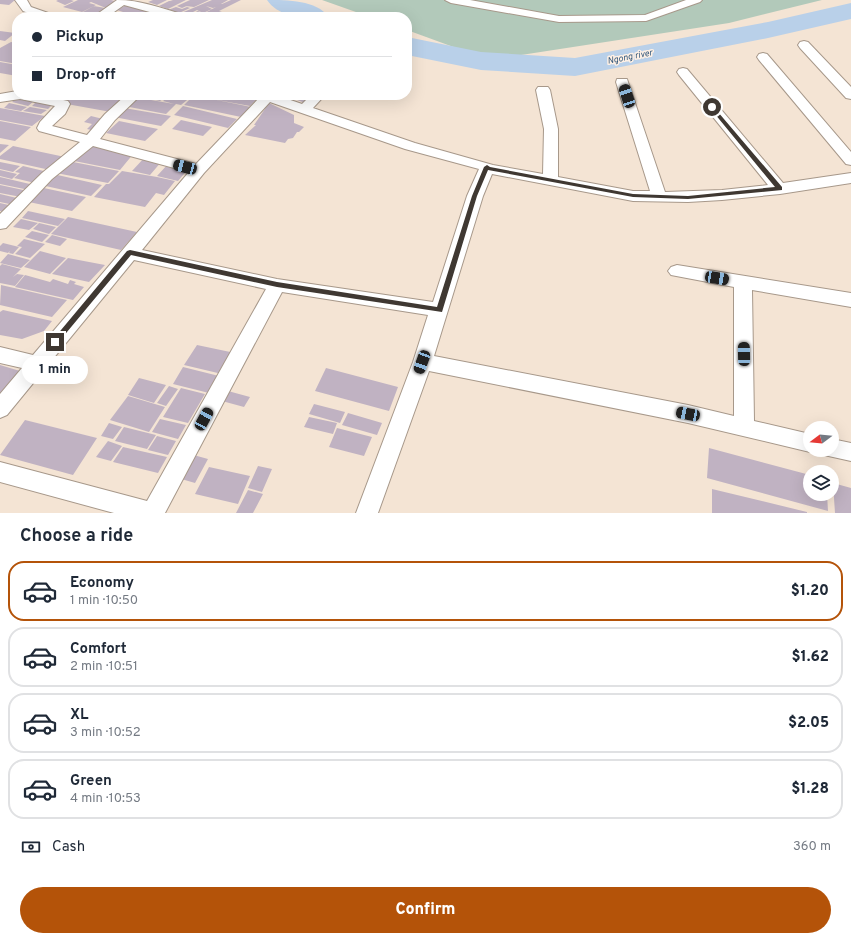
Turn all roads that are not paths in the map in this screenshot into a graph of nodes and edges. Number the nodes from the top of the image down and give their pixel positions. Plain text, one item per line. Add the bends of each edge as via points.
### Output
1 (21, 0) edge
2 (451, 0) edge
3 (696, 0) edge
4 (123, 1) edge
5 (35, 12) edge
6 (106, 12) edge
7 (163, 12) edge
8 (804, 45) dead end
9 (763, 57) dead end
10 (683, 72) dead end
11 (622, 82) dead end
12 (544, 90) dead end
13 (851, 96) edge
14 (44, 100) edge
15 (129, 100) edge
16 (262, 100) edge
17 (277, 100) edge
18 (313, 100) edge
19 (304, 110) junction
20 (90, 140) junction
21 (851, 161) edge
22 (487, 167) junction
23 (199, 170) junction
24 (851, 178) edge
25 (550, 181) junction
26 (780, 189) junction
27 (659, 196) junction
28 (0, 224) edge
29 (130, 253) junction
30 (678, 271) dead end
31 (743, 282) junction
32 (277, 285) junction
33 (851, 300) edge
34 (439, 310) junction
35 (0, 356) edge
36 (422, 362) junction
37 (37, 364) junction
38 (0, 409) edge
39 (744, 427) junction
40 (803, 441) edge
41 (839, 449) edge
42 (851, 452) edge
43 (0, 472) edge
44 (153, 513) edge
45 (367, 513) edge

1 - 5 street via 26,9
2 - 3 street via 559,19 646,18
4 - 6 street
4 - 7 street
8 - 13 street
9 - 21 street
10 - 26 street
11 - 27 street
12 - 25 street via 551,129
14 - 20 street via 63,104 44,128
15 - 20 street
16 - 23 street
17 - 19 street
18 - 19 street
19 - 22 street via 410,146
20 - 23 street
20 - 28 street via 47,176
22 - 25 street
22 - 34 street via 474,196
23 - 29 street
24 - 26 street
25 - 27 street via 633,196
26 - 27 street via 688,198
29 - 32 street
29 - 37 street
30 - 31 street
31 - 33 street
31 - 39 street
32 - 34 street
32 - 44 street
34 - 36 street
35 - 37 street
36 - 39 street
36 - 45 street
37 - 38 street
39 - 40 street
41 - 42 street
43 - 44 street

